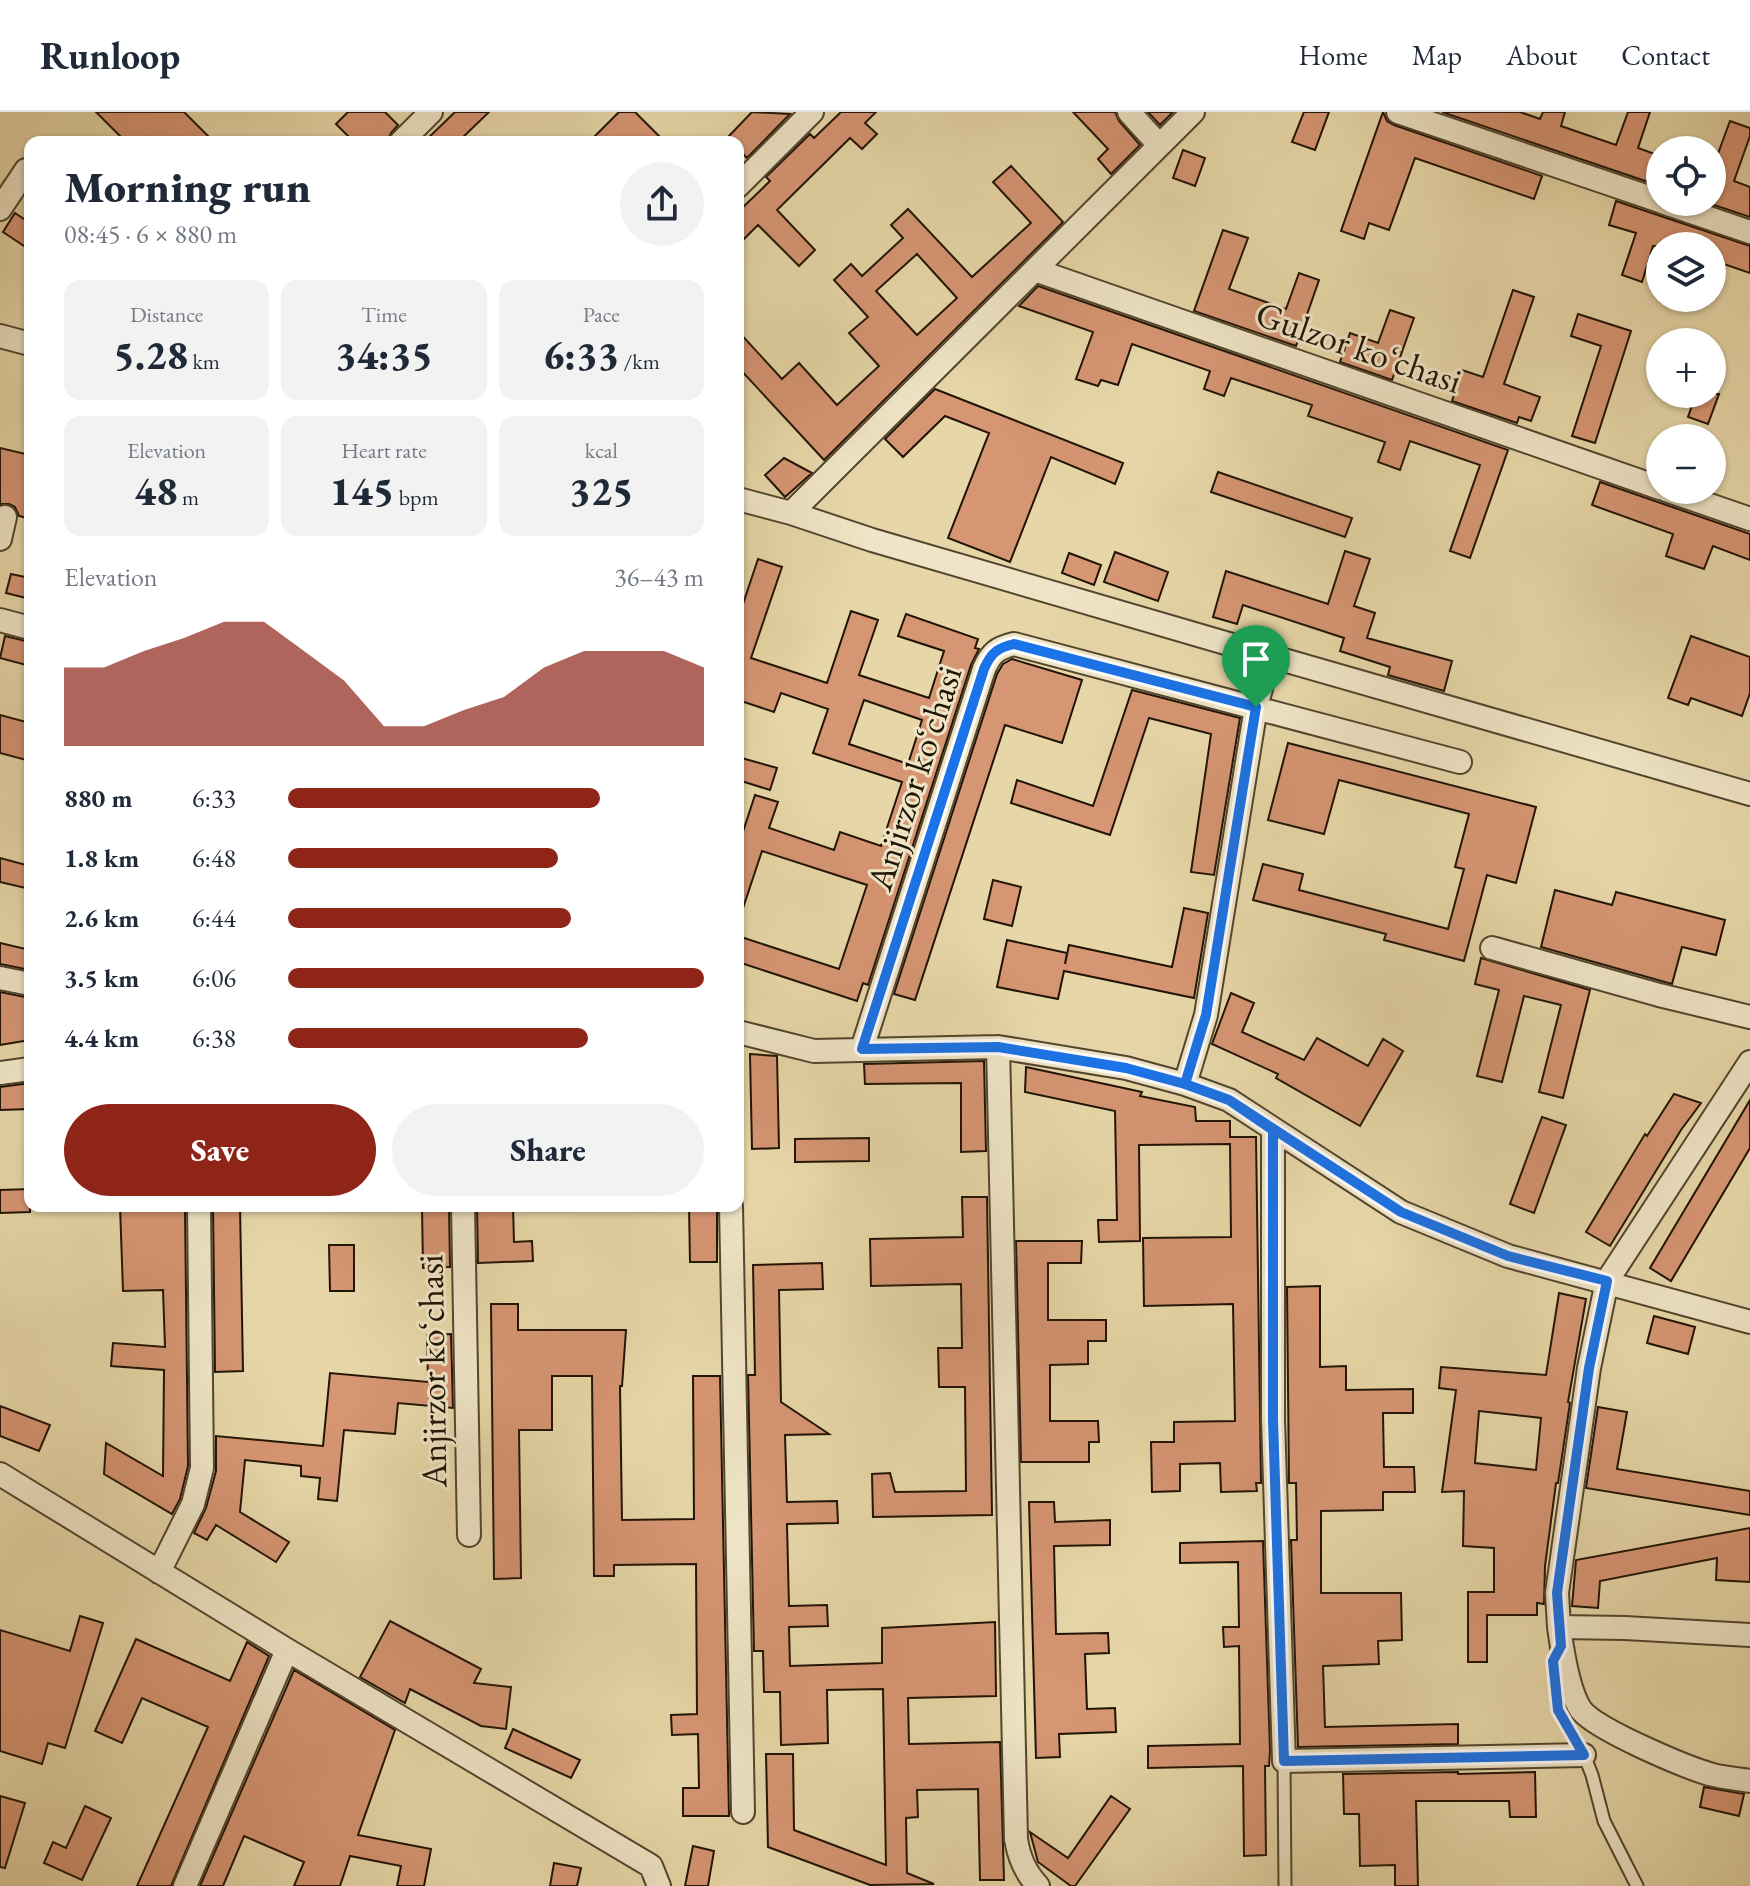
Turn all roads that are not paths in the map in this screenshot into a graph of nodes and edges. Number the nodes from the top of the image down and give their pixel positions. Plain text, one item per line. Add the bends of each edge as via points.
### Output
1 (431, 112) edge
2 (1129, 112) edge
3 (1193, 112) edge
4 (1398, 112) edge
5 (809, 113) edge
6 (407, 136) edge
7 (1159, 145) junction
8 (24, 173) edge
9 (744, 180) edge
10 (1646, 197) edge
11 (0, 209) edge
12 (1703, 216) edge
13 (1750, 232) edge
14 (1035, 270) junction
15 (0, 336) edge
16 (24, 342) edge
17 (1646, 483) edge
18 (744, 501) edge
19 (1707, 504) edge
20 (791, 513) junction
21 (5, 517) dead end
22 (1750, 519) edge
23 (0, 539) edge
24 (0, 620) edge
25 (24, 626) edge
26 (1270, 656) junction
27 (1256, 707) junction
28 (1460, 762) dead end
29 (1750, 794) edge
30 (1492, 948) dead end
31 (0, 978) edge
32 (24, 983) edge
33 (1750, 1017) edge
34 (744, 1034) edge
35 (998, 1047) junction
36 (862, 1049) junction
37 (1750, 1062) edge
38 (24, 1070) edge
39 (0, 1073) edge
40 (1185, 1084) junction
41 (1273, 1130) junction
42 (199, 1212) edge
43 (463, 1212) edge
44 (731, 1212) edge
45 (1607, 1281) junction
46 (1750, 1322) edge
47 (0, 1474) edge
48 (469, 1535) dead end
49 (159, 1572) junction
50 (1750, 1635) edge
51 (1560, 1636) junction
52 (287, 1650) junction
53 (1584, 1755) junction
54 (1284, 1761) junction
55 (1750, 1781) edge
56 (743, 1812) dead end
57 (185, 1886) edge
58 (659, 1886) edge
59 (1038, 1886) edge
60 (1285, 1886) edge
61 (1637, 1886) edge

1 - 6 street
2 - 7 street
3 - 7 street
4 - 10 street
5 - 9 street
7 - 14 street
8 - 11 street
12 - 13 street
14 - 17 street, Gulzor koʻchasi
14 - 20 street
15 - 16 street
18 - 20 street
19 - 22 street
20 - 26 street
21 - 23 street
24 - 25 street
26 - 27 street
26 - 29 street
27 - 28 street, Anjirzor koʻchasi
27 - 36 street, Anjirzor koʻchasi via 1014,644 999,647 984,669
27 - 40 street via 1206,1015
30 - 33 street
31 - 32 street
34 - 36 street via 814,1051
35 - 36 street
35 - 40 street via 1126,1068
35 - 59 street via 1016,1839 1028,1875
37 - 45 street
38 - 39 street
40 - 41 street via 1229,1100
41 - 45 street via 1401,1212 1508,1256
41 - 54 street via 1273,1419
42 - 49 street via 202,1468 193,1504
43 - 48 street, Anjirzor koʻchasi
44 - 56 street
45 - 46 street
45 - 51 street via 1589,1368 1557,1593
47 - 49 street
49 - 52 street
50 - 51 street via 1625,1628
51 - 53 lane via 1553,1661 1558,1710
51 - 55 street via 1582,1712 1665,1757 1712,1775
52 - 57 street
52 - 58 street via 651,1866
53 - 54 street
53 - 61 lane via 1604,1821
54 - 60 lane

